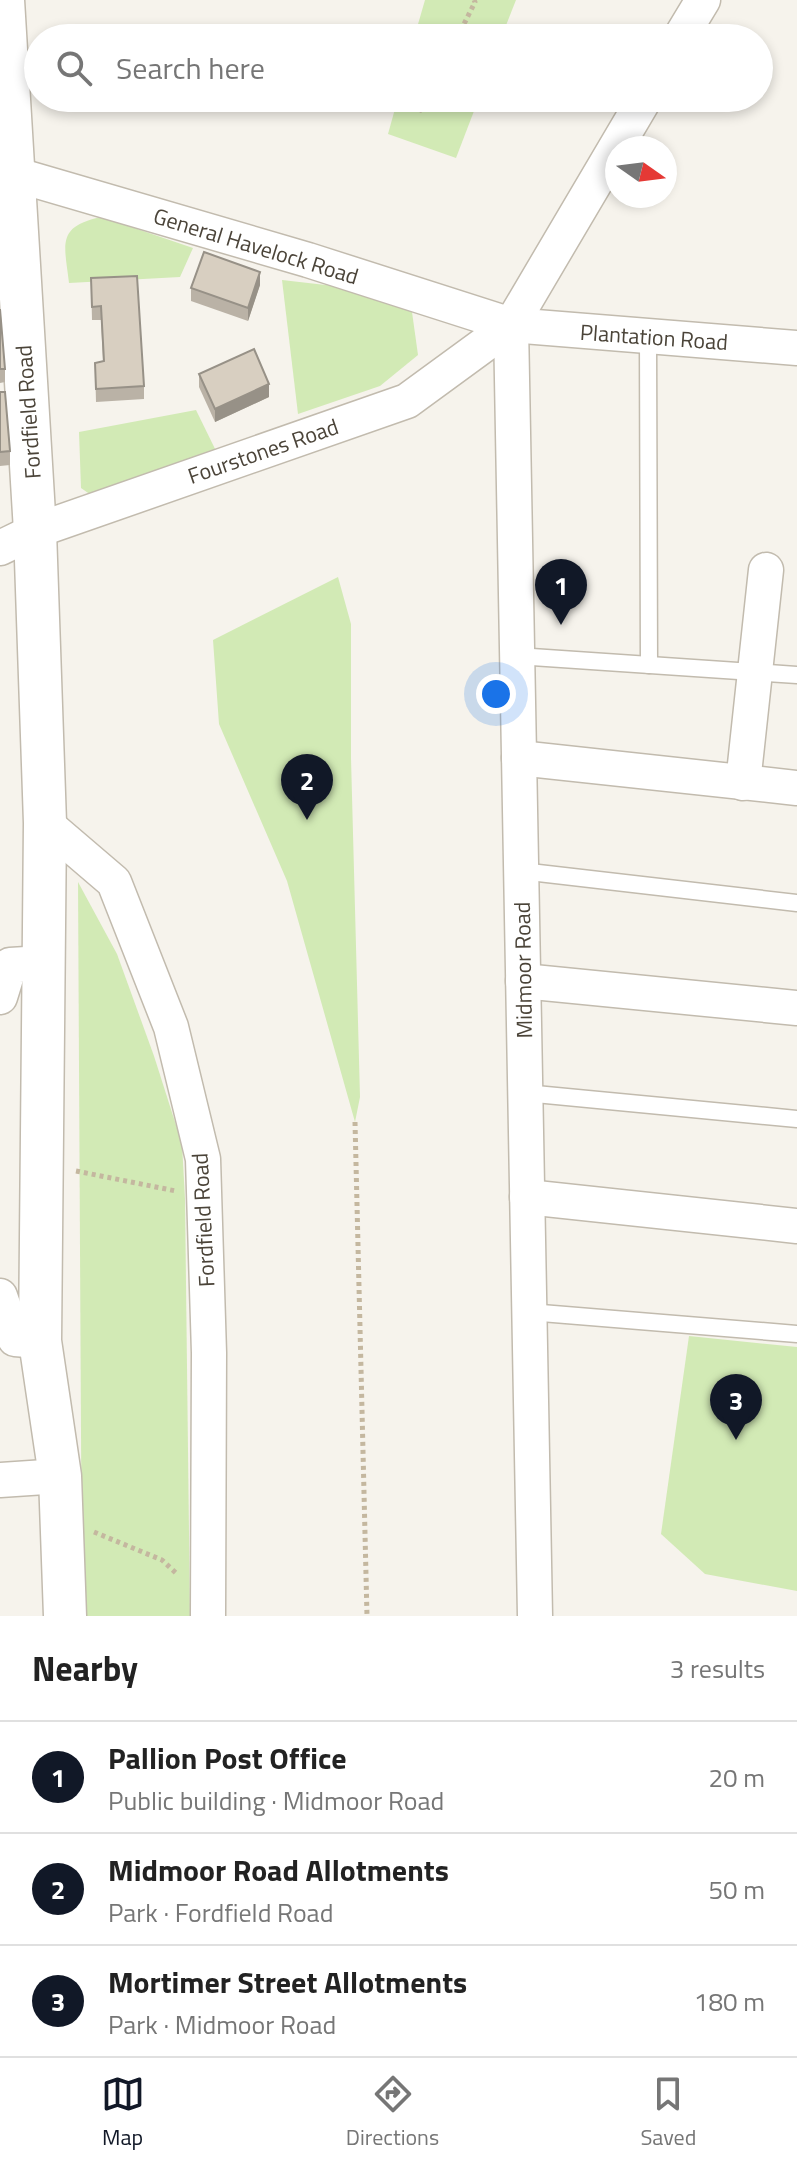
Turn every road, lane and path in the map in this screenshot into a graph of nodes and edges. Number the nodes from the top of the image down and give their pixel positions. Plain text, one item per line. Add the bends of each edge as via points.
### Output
1 (3, 0) edge
2 (474, 0) edge
3 (703, 0) edge
4 (464, 24) edge
5 (688, 24) edge
6 (637, 112) edge
7 (6, 172) edge
8 (511, 325) junction
9 (648, 337) junction
10 (797, 348) edge
11 (18, 540) edge
12 (766, 570) dead end
13 (517, 656) junction
14 (649, 665) junction
15 (755, 672) junction
16 (797, 675) edge
17 (519, 758) junction
18 (743, 783) junction
19 (797, 788) edge
20 (45, 823) junction
21 (521, 871) junction
22 (797, 903) edge
23 (43, 963) junction
24 (523, 981) junction
25 (0, 997) edge
26 (797, 1008) edge
27 (525, 1093) junction
28 (797, 1119) edge
29 (355, 1122) dead end
30 (42, 1164) junction
31 (204, 1197) junction
32 (527, 1197) junction
33 (797, 1226) edge
34 (0, 1296) edge
35 (529, 1312) junction
36 (797, 1334) edge
37 (40, 1341) junction
38 (60, 1476) junction
39 (0, 1480) edge
40 (62, 1527) junction
41 (208, 1609) edge
42 (65, 1616) edge
43 (367, 1616) edge
44 (535, 1616) edge

1 - 7 street, Fordfield Road
2 - 4 path
3 - 5 street
6 - 8 street
7 - 8 street, General Havelock Road
7 - 11 street, Fordfield Road
8 - 9 street, Plantation Road
8 - 11 street, Fourstones Road via 407,401
8 - 13 street, Midmoor Road
9 - 10 street, Plantation Road
9 - 14 lane
11 - 20 street, Fordfield Road
12 - 15 street
13 - 14 lane
13 - 17 street, Midmoor Road
14 - 15 lane
15 - 16 lane
15 - 18 street
17 - 18 street
17 - 21 street, Midmoor Road
18 - 19 street
20 - 23 street, Fordfield Road
20 - 31 street, Fordfield Road via 114,882 171,1027 203,1159
21 - 22 lane
21 - 24 street, Midmoor Road
23 - 25 street via 10,965
23 - 30 street, Fordfield Road
24 - 26 street
24 - 27 street, Midmoor Road
27 - 28 lane
27 - 32 street, Midmoor Road
29 - 43 path
30 - 31 path
30 - 37 street, Fordfield Road
31 - 41 street, Fordfield Road
32 - 33 street
32 - 35 street, Midmoor Road
34 - 37 street via 15,1339
35 - 36 lane
35 - 44 street, Midmoor Road
37 - 38 street, Fordfield Road
38 - 39 street
38 - 40 street, Fordfield Road
40 - 41 path via 82,1526 162,1560
40 - 42 street, Fordfield Road

